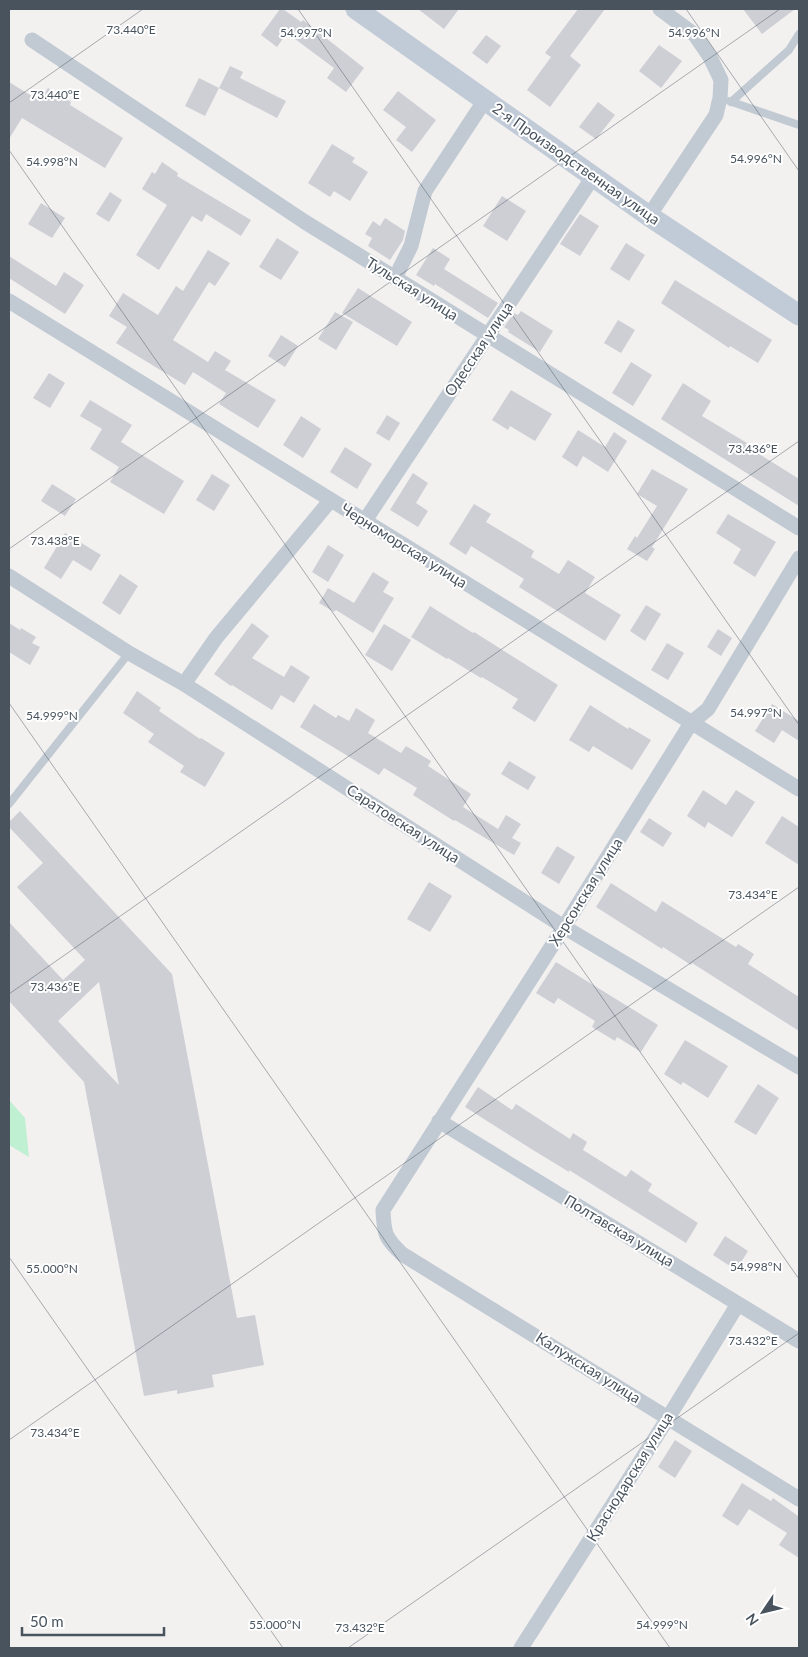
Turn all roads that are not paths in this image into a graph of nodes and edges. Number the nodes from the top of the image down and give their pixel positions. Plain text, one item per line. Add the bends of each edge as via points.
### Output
1 (356, 9) edge
2 (660, 9) edge
3 (799, 34) edge
4 (32, 40) dead end
5 (485, 100) junction
6 (726, 100) junction
7 (799, 125) edge
8 (593, 177) junction
9 (649, 216) junction
10 (395, 278) junction
11 (9, 302) edge
12 (799, 315) edge
13 (488, 336) junction
14 (330, 501) junction
15 (364, 522) junction
16 (799, 528) edge
17 (799, 558) edge
18 (9, 576) edge
19 (129, 654) junction
20 (184, 684) junction
21 (691, 723) junction
22 (799, 789) edge
23 (9, 804) edge
24 (564, 927) junction
25 (799, 1066) edge
26 (439, 1121) junction
27 (384, 1230) joint
28 (738, 1304) junction
29 (799, 1341) edge
30 (668, 1418) junction
31 (799, 1499) edge
32 (521, 1648) edge

1 - 5 street, 2-я Производственная улица
2 - 6 street via 695,35 710,57
3 - 6 lane via 789,50
4 - 10 street, Тульская улица via 305,222
5 - 8 street, 2-я Производственная улица
5 - 10 street via 425,191 411,246
6 - 7 lane
6 - 9 street
8 - 9 street, 2-я Производственная улица
8 - 13 street, Одесская улица
9 - 12 street, 2-я Производственная улица
10 - 13 street, Тульская улица
11 - 14 street, Черноморская улица
13 - 15 street, Одесская улица
13 - 16 street, Тульская улица
14 - 15 street, Черноморская улица
14 - 20 street via 216,638
15 - 21 street, Черноморская улица
17 - 21 street, Херсонская улица via 708,709
18 - 19 street, Саратовская улица
19 - 20 street, Саратовская улица
19 - 23 lane
20 - 24 street, Саратовская улица
21 - 22 street, Черноморская улица
21 - 24 street, Херсонская улица
24 - 25 street, Саратовская улица
24 - 26 street, Херсонская улица
26 - 27 street, Херсонская улица via 383,1210
26 - 28 street, Полтавская улица
27 - 30 street, Калужская улица via 391,1244 402,1254
28 - 29 street, Полтавская улица
28 - 30 street, Краснодарская улица
30 - 31 street, Калужская улица
30 - 32 street, Краснодарская улица

